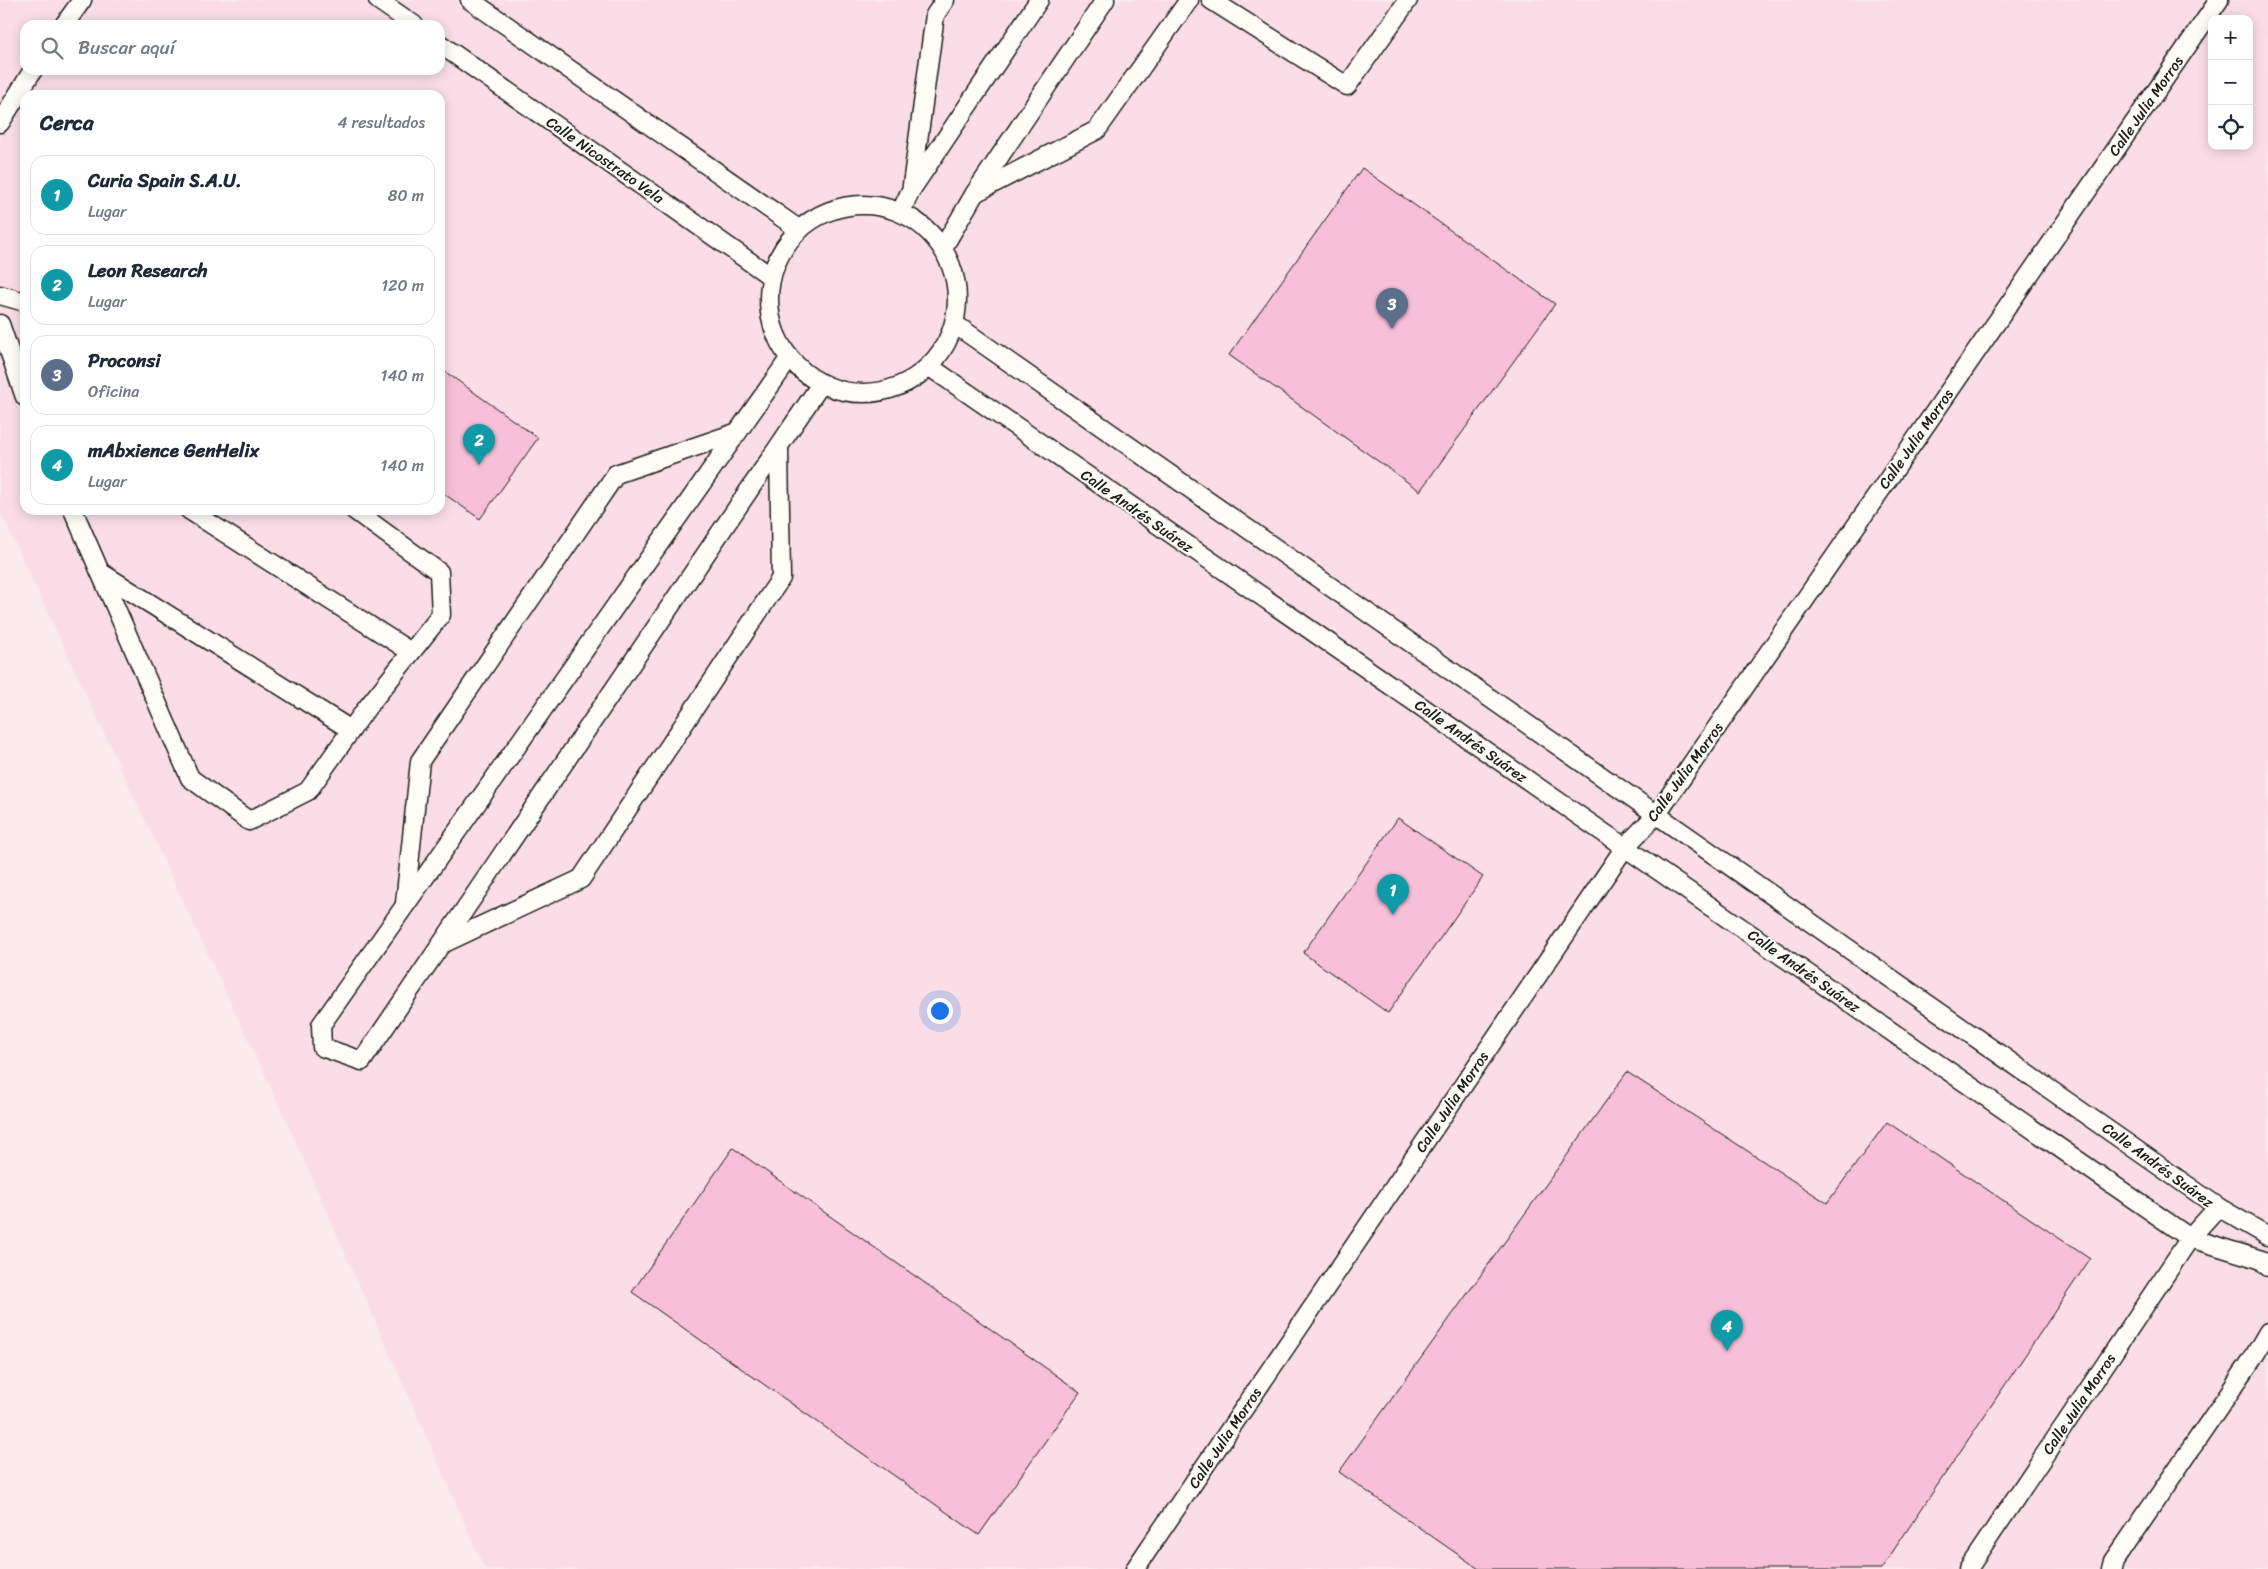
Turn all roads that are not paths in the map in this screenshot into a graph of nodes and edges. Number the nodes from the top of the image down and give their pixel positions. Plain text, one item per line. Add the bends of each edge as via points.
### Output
1 (82, 0) edge
2 (378, 0) edge
3 (470, 0) edge
4 (945, 0) edge
5 (1039, 0) edge
6 (1105, 0) edge
7 (1189, 0) edge
8 (1211, 0) edge
9 (1408, 0) edge
10 (2220, 0) edge
11 (68, 20) edge
12 (407, 20) edge
13 (445, 48) edge
14 (30, 75) edge
15 (20, 90) edge
16 (20, 90) edge
17 (0, 122) edge
18 (911, 190) junction
19 (975, 193) junction
20 (900, 210) junction
21 (797, 228) junction
22 (944, 246) junction
23 (770, 276) junction
24 (0, 295) edge
25 (20, 301) edge
26 (0, 324) edge
27 (956, 325) junction
28 (789, 359) junction
29 (930, 367) junction
30 (20, 382) edge
31 (821, 384) junction
32 (738, 432) junction
33 (779, 447) junction
34 (75, 515) edge
35 (197, 515) edge
36 (361, 515) edge
37 (100, 572) junction
38 (411, 652) junction
39 (351, 730) junction
40 (1657, 814) junction
41 (1625, 848) junction
42 (405, 906) junction
43 (442, 944) junction
44 (2218, 1207) junction
45 (2268, 1236) edge
46 (2190, 1238) junction
47 (2268, 1267) edge
48 (2268, 1332) edge
49 (1136, 1569) edge
50 (1968, 1569) edge
51 (2112, 1569) edge

1 - 11 lane
2 - 12 lane
3 - 21 lane
4 - 18 lane via 935,15
5 - 18 lane
6 - 19 lane
7 - 19 lane via 1096,130
8 - 9 lane via 1347,86
10 - 40 lane, Calle Julia Morros
13 - 23 lane, Calle Nicostrato Vela
14 - 15 lane
16 - 17 lane
18 - 20 lane
19 - 22 lane
20 - 21 lane via 871,203 840,205
20 - 22 lane
21 - 23 lane
22 - 27 lane via 958,283
23 - 28 lane via 770,320
24 - 25 lane
26 - 30 lane
27 - 29 lane
27 - 40 lane, Calle Andrés Suárez
28 - 31 lane
28 - 32 lane
29 - 31 lane via 900,387 860,394
29 - 41 lane, Calle Andrés Suárez
31 - 33 lane
32 - 42 lane
32 - 42 lane via 616,474 420,762
33 - 43 lane
33 - 43 lane via 781,578 581,879
34 - 37 lane
35 - 38 lane
36 - 38 lane via 439,572 441,615
37 - 39 lane
37 - 39 lane via 190,778 249,821 308,791
38 - 39 lane
40 - 41 lane, Calle Julia Morros
40 - 44 lane, Calle Andrés Suárez
41 - 46 lane, Calle Andrés Suárez
41 - 49 lane, Calle Julia Morros
42 - 43 lane via 321,1025 322,1047 362,1061
44 - 45 lane
44 - 46 lane, Calle Andrés Suárez
46 - 47 lane via 2262,1260
46 - 50 lane, Calle Julia Morros
48 - 51 lane via 2114,1560

